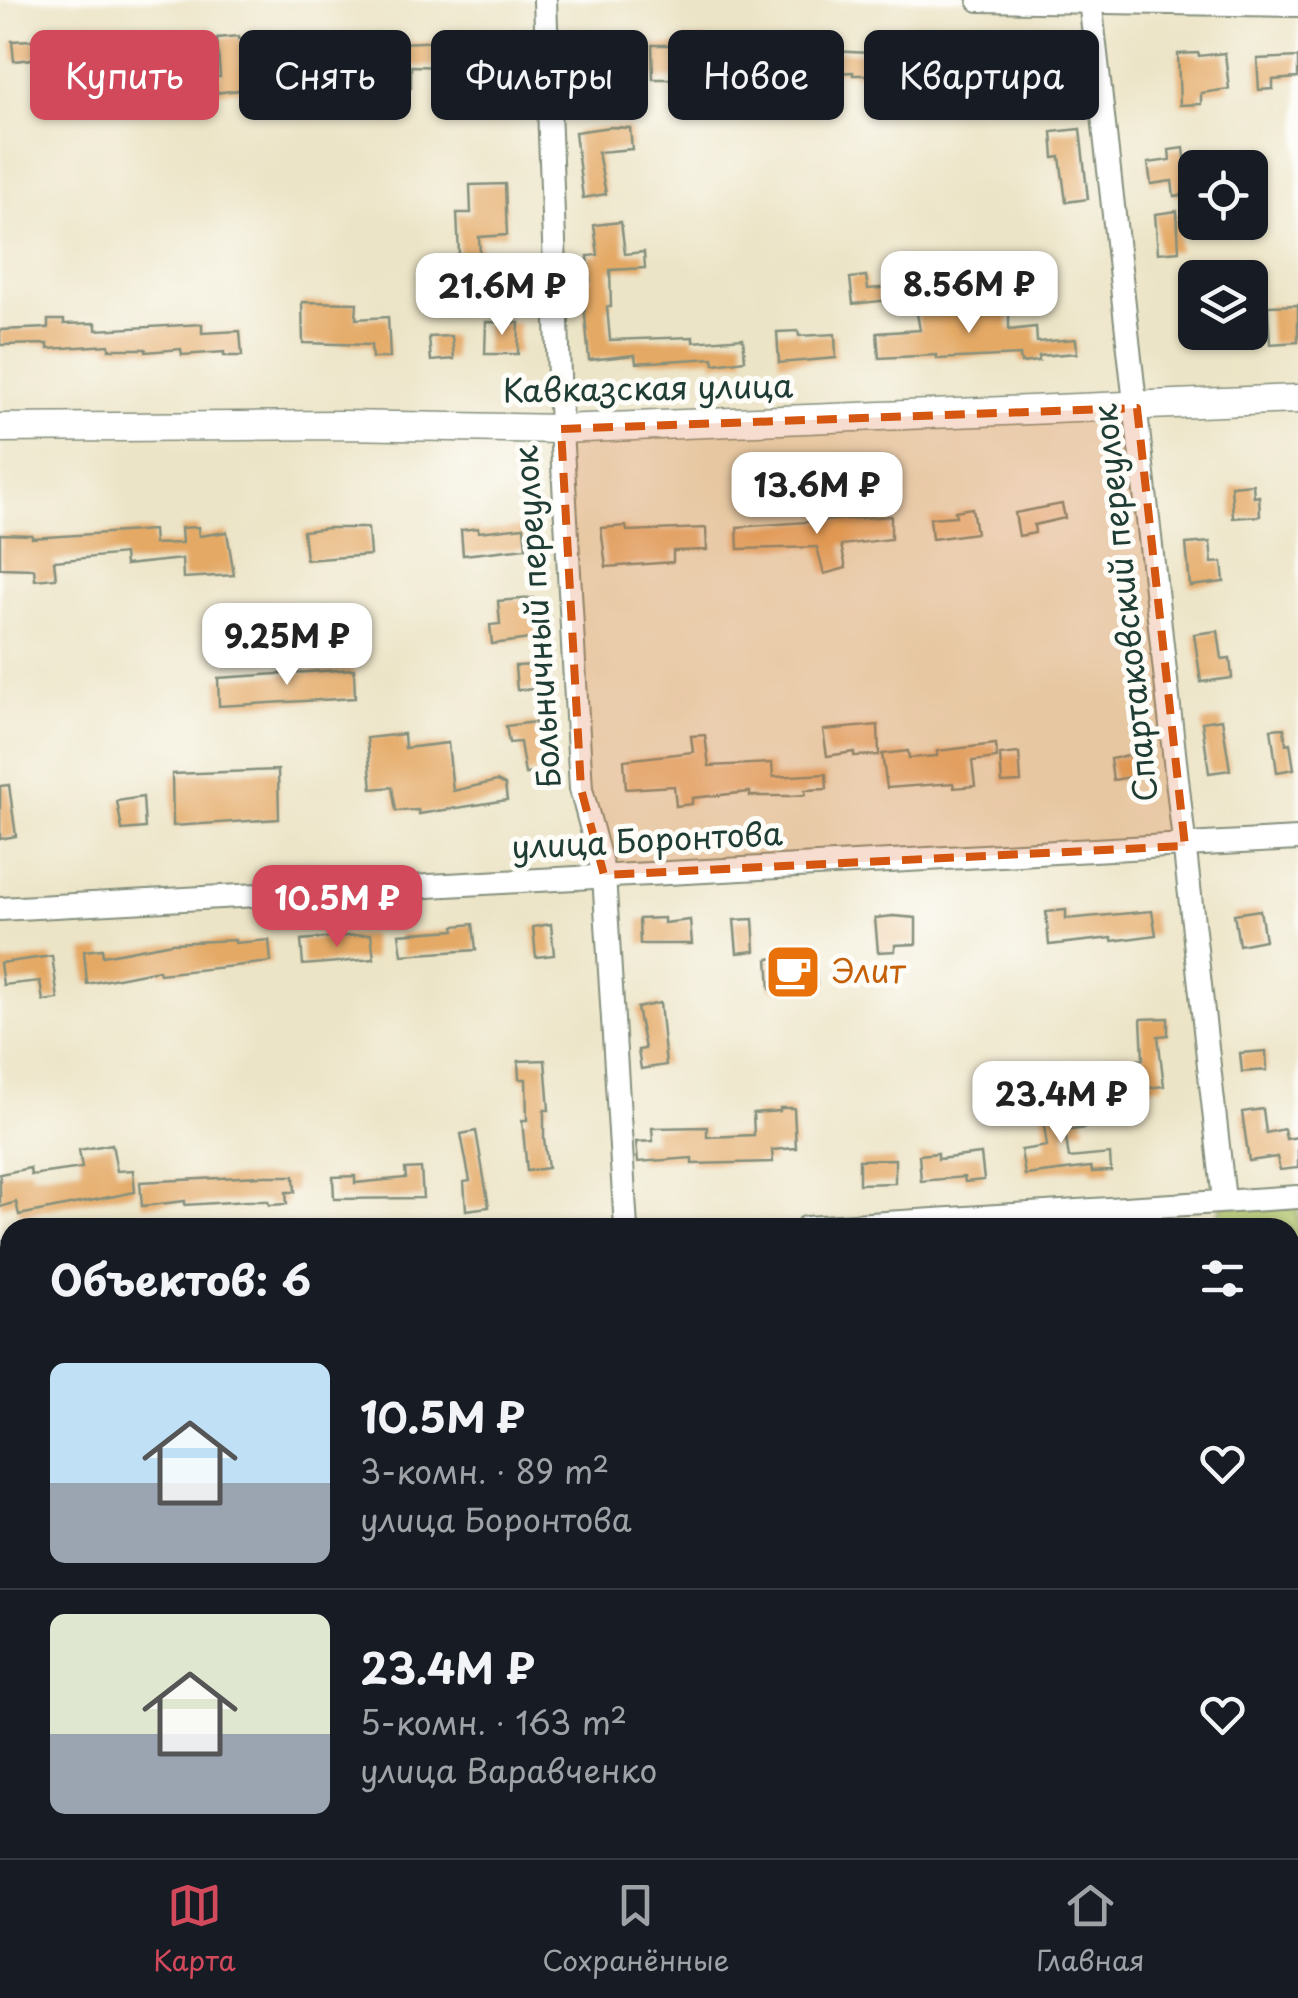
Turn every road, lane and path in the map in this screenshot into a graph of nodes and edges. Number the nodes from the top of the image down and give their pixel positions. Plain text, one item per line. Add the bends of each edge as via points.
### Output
1 (544, 0) edge
2 (979, 0) edge
3 (1090, 1) edge
4 (1298, 5) edge
5 (1298, 399) edge
6 (1137, 408) junction
7 (0, 428) edge
8 (561, 429) junction
9 (1298, 839) edge
10 (1185, 846) junction
11 (604, 875) junction
12 (0, 909) edge
13 (1298, 1197) edge
14 (1224, 1200) junction
15 (625, 1218) edge
16 (955, 1218) edge

1 - 8 street, Больничный переулок
2 - 3 street
3 - 4 street
3 - 6 street, Спартаковский переулок
5 - 6 street, Кавказская улица
6 - 8 street, Кавказская улица
6 - 10 street, Спартаковский переулок
7 - 8 street, Кавказская улица
8 - 11 street, Больничный переулок via 581,789
9 - 10 street, улица Боронтова
10 - 11 street, улица Боронтова
10 - 14 street, Спартаковский переулок
11 - 12 street, улица Боронтова
11 - 15 street, Больничный переулок
13 - 14 street
14 - 16 street

